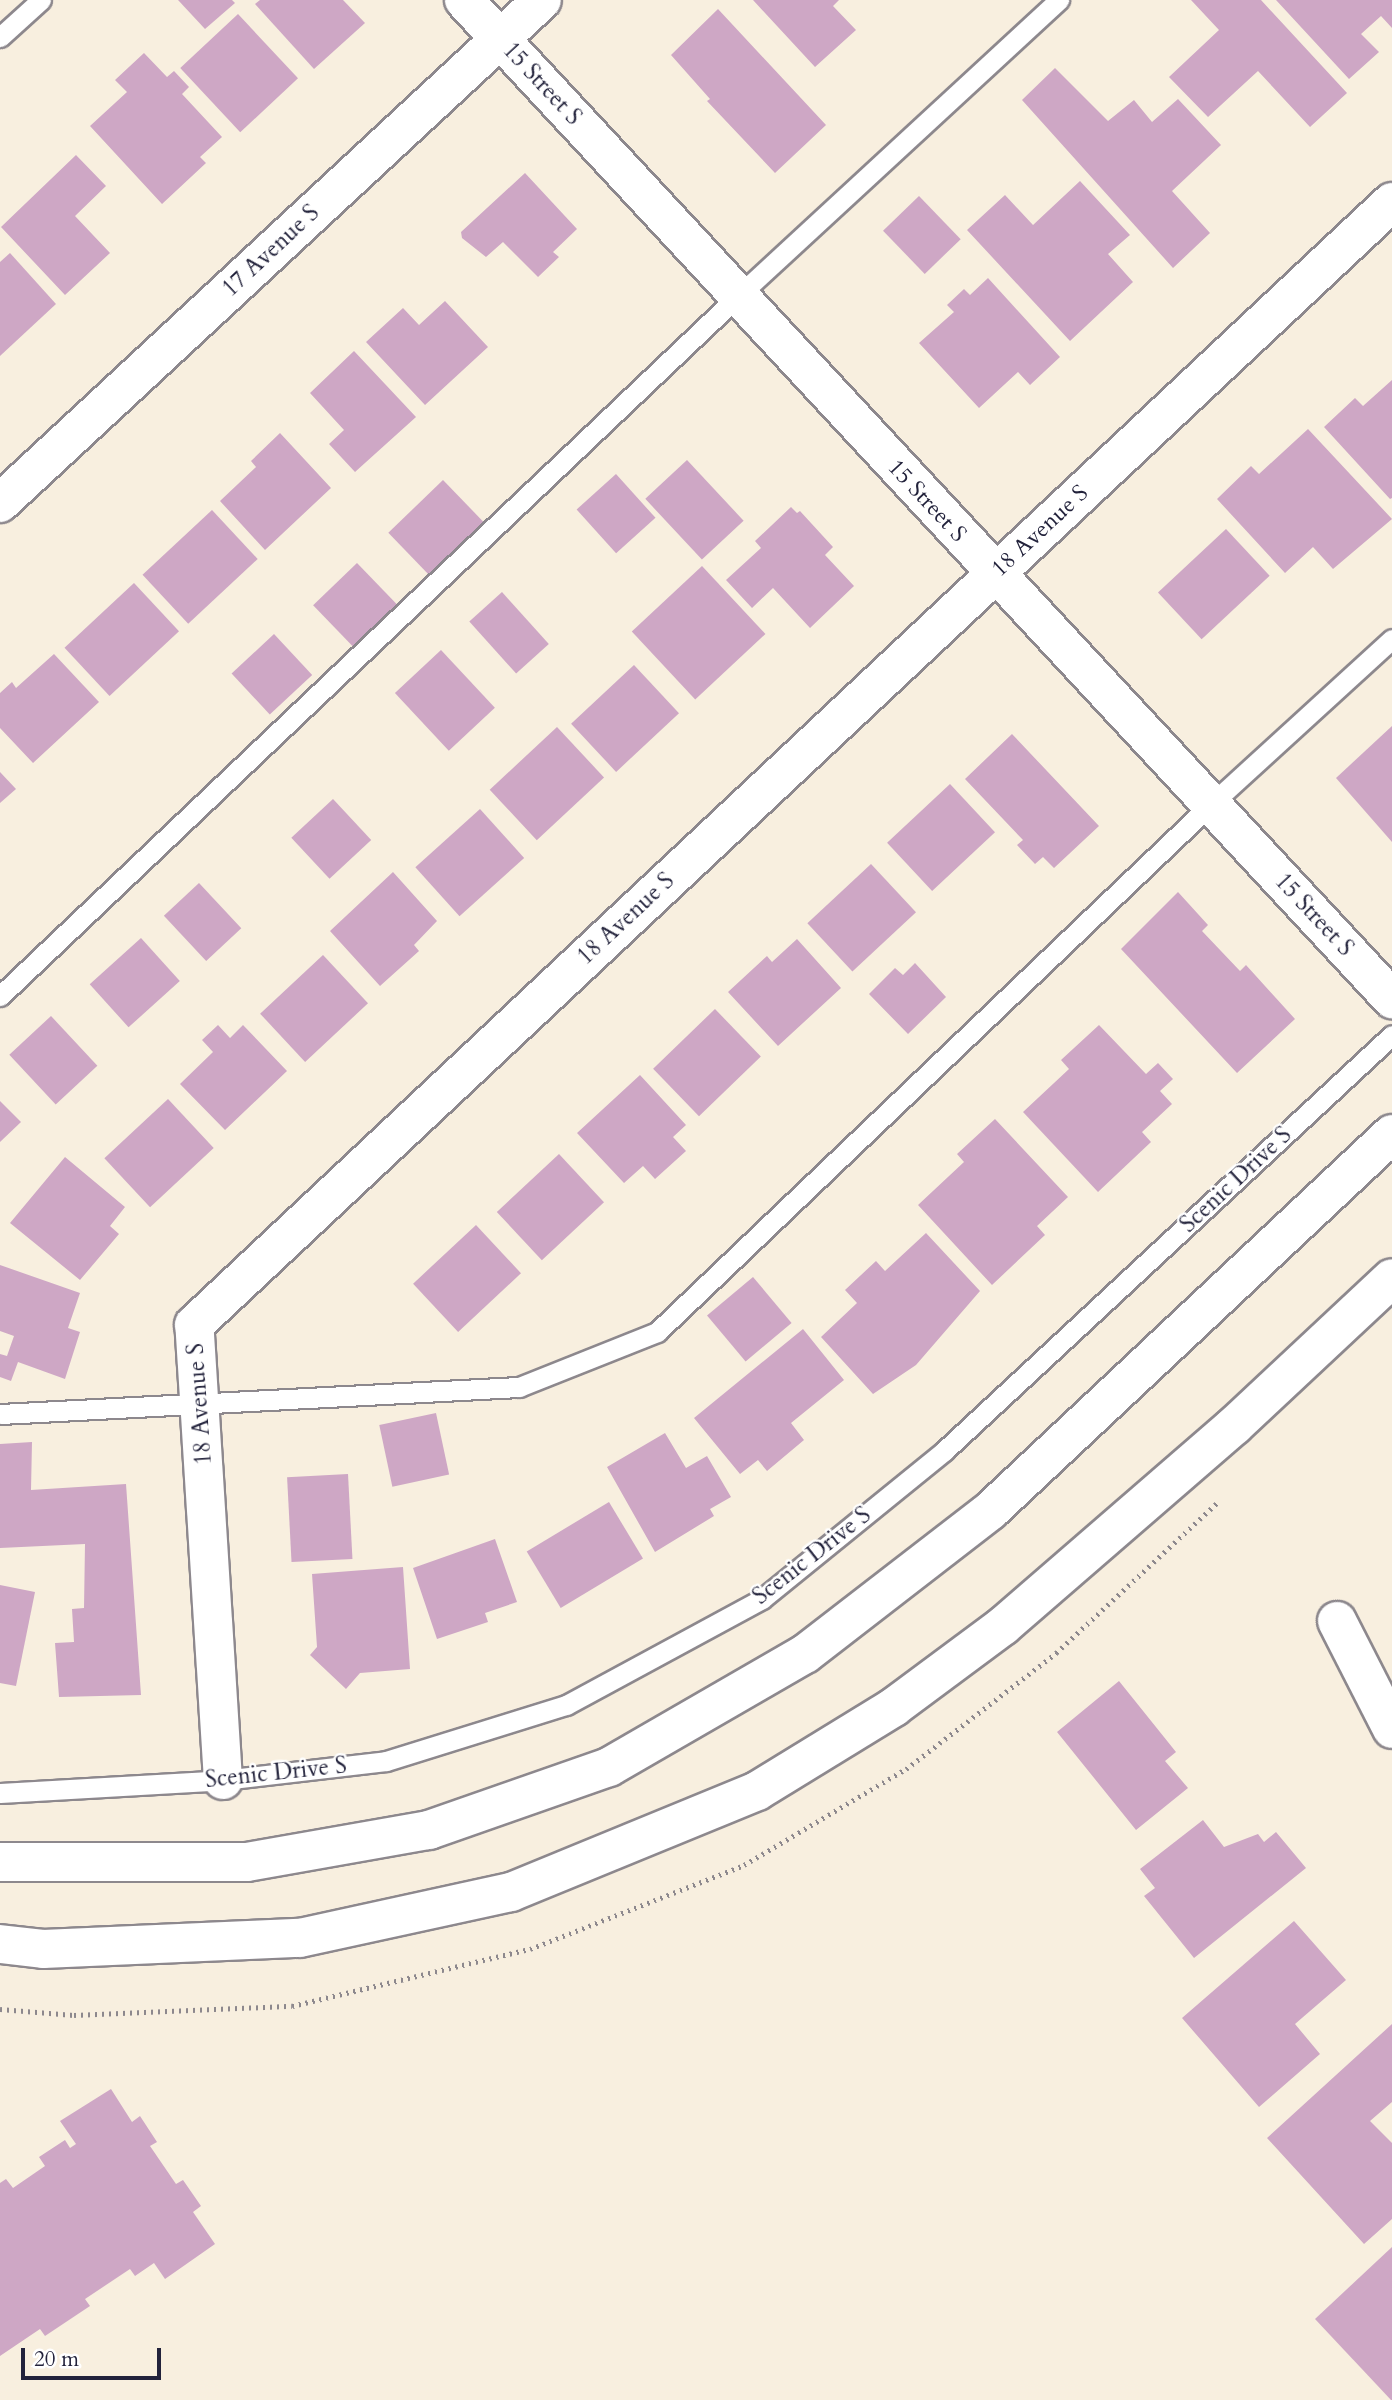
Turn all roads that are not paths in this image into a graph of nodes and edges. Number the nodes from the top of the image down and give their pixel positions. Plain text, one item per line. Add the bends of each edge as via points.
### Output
1 (41, 0) edge
2 (464, 0) edge
3 (542, 0) edge
4 (1059, 0) edge
5 (0, 37) edge
6 (500, 39) junction
7 (1392, 202) edge
8 (738, 296) junction
9 (0, 503) edge
10 (994, 573) junction
11 (1392, 639) edge
12 (1210, 805) junction
13 (0, 996) edge
14 (1392, 999) edge
15 (1392, 1035) edge
16 (1392, 1134) edge
17 (1392, 1278) edge
18 (201, 1402) junction
19 (0, 1414) edge
20 (1337, 1621) dead end
21 (1392, 1729) edge
22 (223, 1780) junction
23 (0, 1793) edge
24 (0, 1862) edge
25 (0, 1944) edge

1 - 5 lane
2 - 6 street, 15 Street S
3 - 6 street, 17 Avenue S
4 - 8 lane
6 - 8 street, 15 Street S
6 - 9 street, 17 Avenue S
7 - 10 street, 18 Avenue S
8 - 10 street, 15 Street S
8 - 13 lane
10 - 12 street, 15 Street S
10 - 18 street, 18 Avenue S via 194,1325
11 - 12 lane
12 - 14 street, 15 Street S
12 - 18 lane via 657,1332 519,1387
15 - 22 lane, Scenic Drive S via 944,1451 762,1599 566,1705 386,1761
16 - 24 street via 990,1511 805,1654 609,1767 429,1830 247,1862
17 - 25 street via 1234,1426 1003,1626 894,1707 757,1791 511,1892 300,1938 44,1950
18 - 19 lane
18 - 22 street, 18 Avenue S
20 - 21 street
22 - 23 lane, Scenic Drive S

